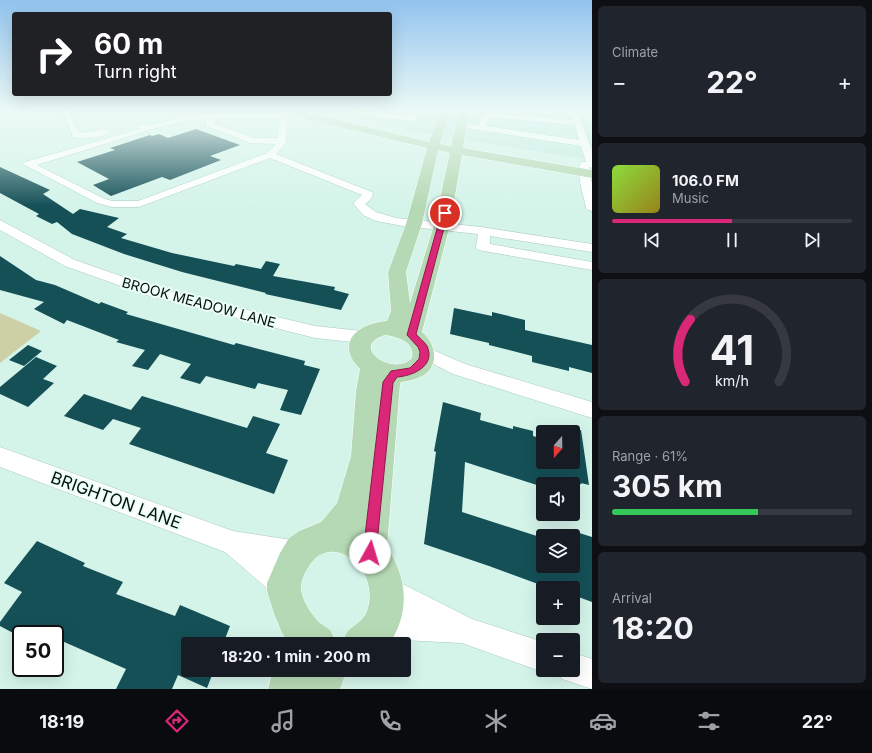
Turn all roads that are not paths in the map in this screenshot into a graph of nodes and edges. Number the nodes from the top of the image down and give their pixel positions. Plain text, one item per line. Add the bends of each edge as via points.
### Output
1 (103, 142) edge
2 (282, 142) edge
3 (434, 142) joint
4 (458, 142) edge
5 (503, 142) edge
6 (573, 142) edge
7 (585, 144) joint
8 (457, 147) junction
9 (270, 155) junction
10 (17, 158) dead end
11 (28, 164) junction
12 (589, 166) edge
13 (590, 187) edge
14 (592, 208) edge
15 (0, 224) edge
16 (414, 224) junction
17 (442, 225) junction
18 (484, 232) junction
19 (592, 248) edge
20 (592, 266) edge
21 (403, 332) junction
22 (389, 358) junction
23 (592, 410) edge
24 (0, 457) edge
25 (330, 536) junction
26 (233, 543) junction
27 (370, 553) junction
28 (298, 554) junction
29 (284, 586) junction
30 (387, 588) junction
31 (466, 631) junction
32 (371, 635) edge
33 (304, 637) edge
34 (536, 655) edge
35 (580, 670) edge
36 (592, 674) edge
37 (291, 677) edge
38 (325, 677) edge
39 (288, 689) edge
40 (320, 689) edge

1 - 11 street
2 - 9 street
3 - 8 main road
3 - 16 main road
4 - 8 main road
5 - 12 street
6 - 7 street
7 - 12 street
8 - 12 main road
8 - 17 main road
9 - 11 street via 139,204 112,204 101,201
9 - 16 street via 368,194 358,203 372,215
10 - 11 street
12 - 13 street
13 - 14 street
15 - 22 street, BROOK MEADOW LANE via 70,263 151,292 315,332
16 - 17 street
16 - 21 main road via 397,272
17 - 18 street
17 - 21 main road
18 - 19 street
18 - 20 street via 483,247
21 - 22 main road via 417,340
21 - 22 main road via 376,329
22 - 23 street, BROOK MEADOW LANE via 458,369
22 - 25 main road via 368,391 365,456 350,511
22 - 27 main road
24 - 26 street, BRIGHTON LANE
25 - 27 main road via 360,544
25 - 28 main road via 315,540 302,548
26 - 28 street, BRIGHTON LANE
26 - 29 street, BRIGHTON LANE
27 - 30 main road via 382,571
28 - 29 main road
29 - 33 main road via 290,614
30 - 31 street
30 - 32 main road via 387,607
31 - 32 street
31 - 34 street
35 - 36 street
37 - 39 main road
38 - 40 main road

